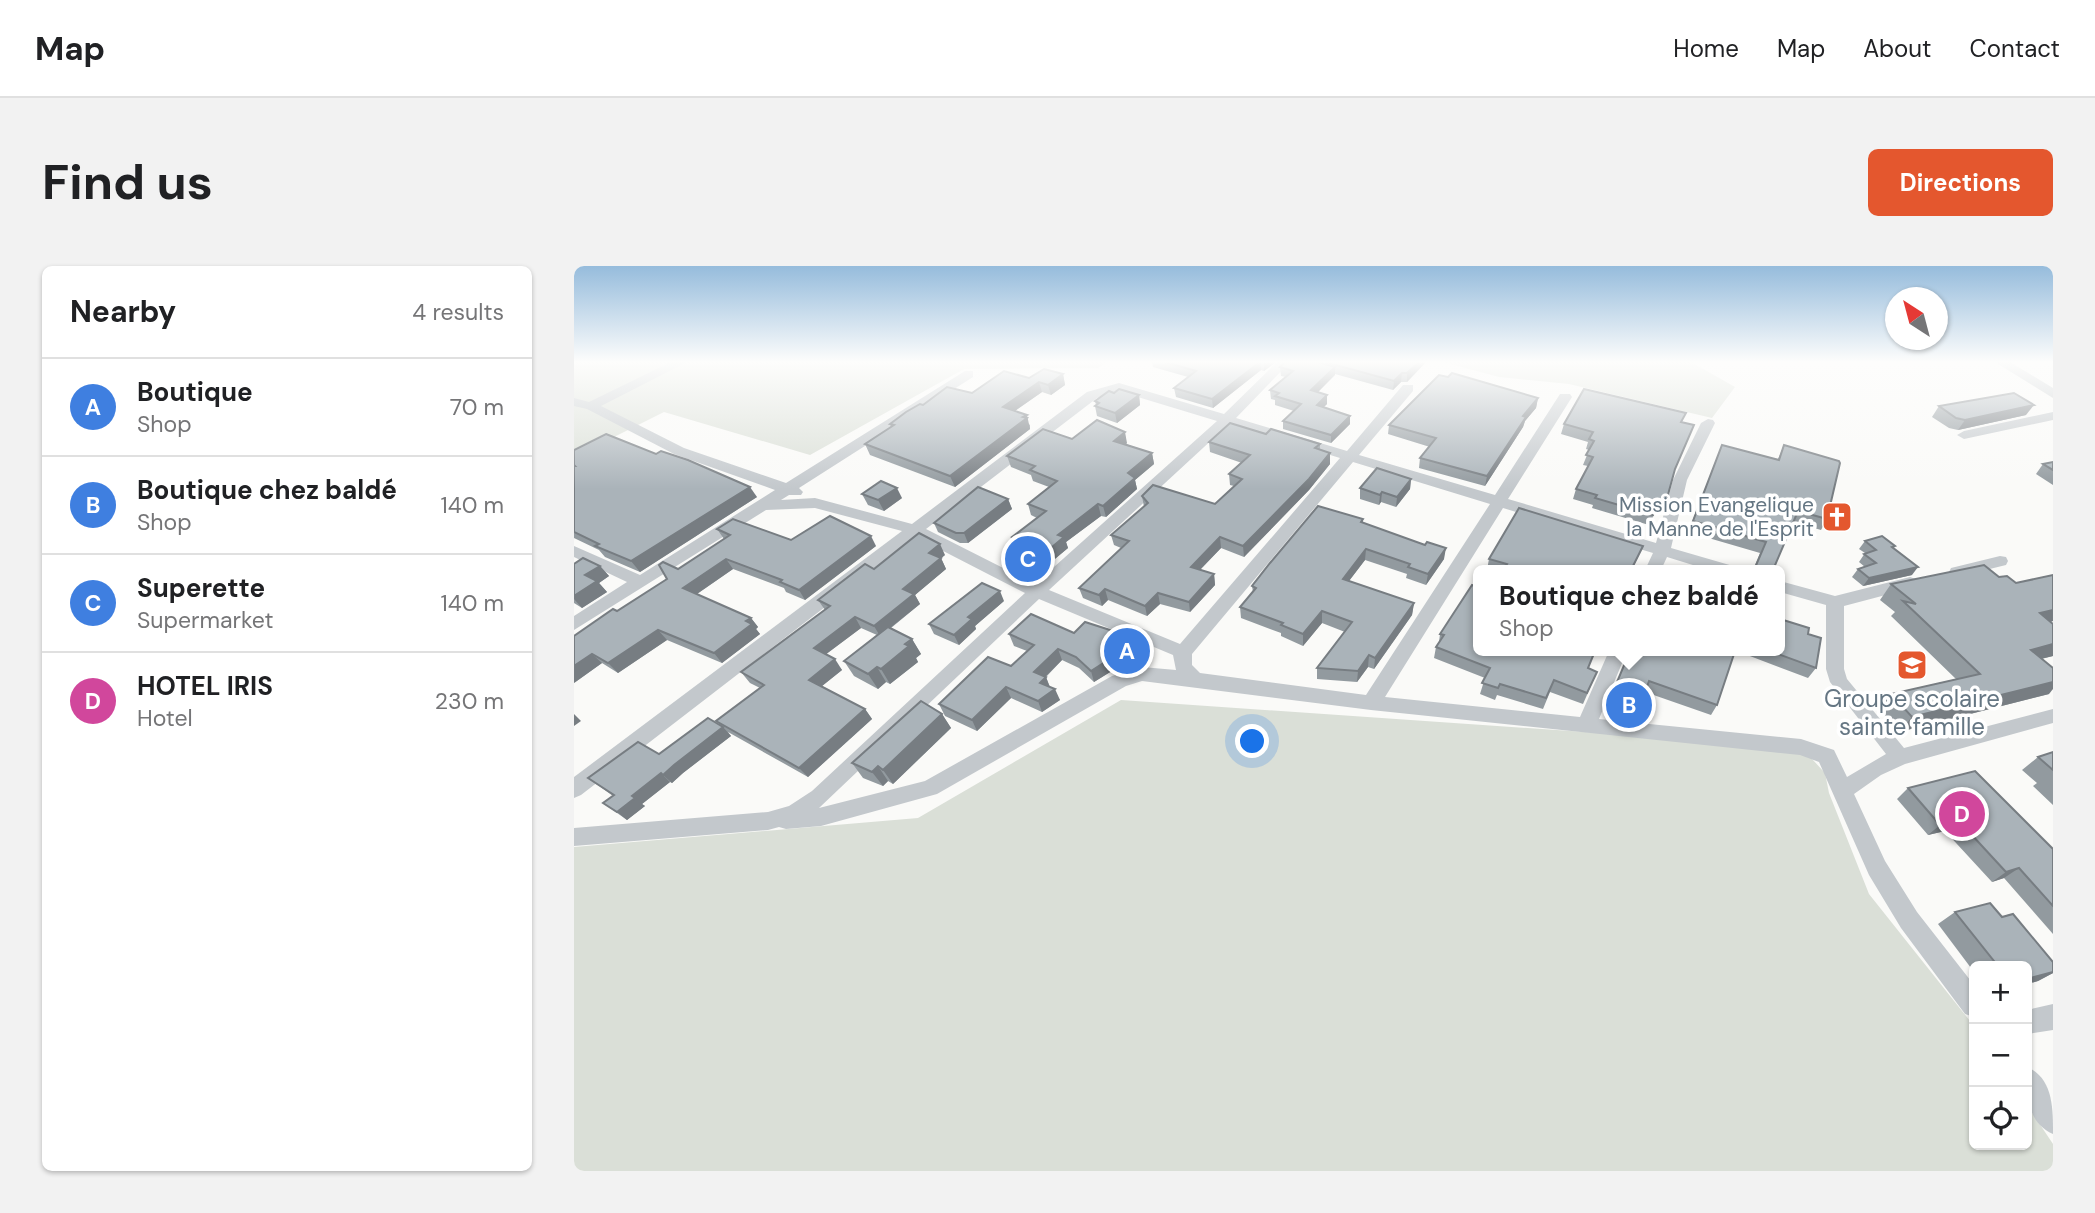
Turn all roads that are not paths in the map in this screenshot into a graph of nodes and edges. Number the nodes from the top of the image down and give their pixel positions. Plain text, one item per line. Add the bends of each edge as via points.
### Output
1 (583, 404) edge
2 (594, 404) edge
3 (922, 404) edge
4 (1084, 404) edge
5 (1175, 404) edge
6 (1242, 404) edge
7 (1394, 404) edge
8 (1560, 404) edge
9 (590, 406) junction
10 (2053, 416) edge
11 (1226, 420) junction
12 (1708, 423) dead end
13 (1964, 435) dead end
14 (1348, 457) junction
15 (790, 488) junction
16 (1499, 501) junction
17 (815, 503) junction
18 (761, 505) junction
19 (915, 530) junction
20 (1662, 550) junction
21 (574, 551) edge
22 (2000, 561) dead end
23 (1655, 565) edge
24 (1711, 565) edge
25 (641, 582) junction
26 (1785, 587) edge
27 (1037, 592) junction
28 (1835, 602) junction
29 (574, 624) edge
30 (1182, 652) junction
31 (1616, 656) edge
32 (1195, 679) junction
33 (1371, 703) junction
34 (2053, 716) edge
35 (1586, 726) junction
36 (1900, 757) junction
37 (575, 787) edge
38 (1844, 790) junction
39 (768, 821) junction
40 (574, 836) edge
41 (1969, 998) edge
42 (2053, 1017) edge
43 (2032, 1021) edge
44 (2032, 1087) edge
45 (2053, 1120) edge

1 - 9 street
2 - 9 street
3 - 15 street
4 - 19 street
5 - 11 street
6 - 11 street
7 - 14 street
8 - 16 street
9 - 15 street via 679,451
10 - 13 street
11 - 14 street
11 - 27 street
12 - 20 street via 1680,480
14 - 16 street
14 - 30 street
15 - 17 street
15 - 18 street
16 - 20 street
16 - 33 street
17 - 18 street
17 - 19 street
18 - 25 street
19 - 27 street
19 - 37 street
20 - 23 street
20 - 24 street
21 - 25 street
22 - 28 street
25 - 29 street
26 - 28 street
27 - 30 street
27 - 39 street via 819,797 795,813
28 - 36 street via 1839,682
30 - 32 street via 1185,672
31 - 35 street
32 - 33 street
32 - 39 street via 1142,674 1119,681 930,788 821,817
33 - 35 street
34 - 36 street
35 - 38 street via 1801,747 1827,756
36 - 38 street
38 - 41 street via 1877,868 1909,920
39 - 40 street
42 - 43 street
44 - 45 street

